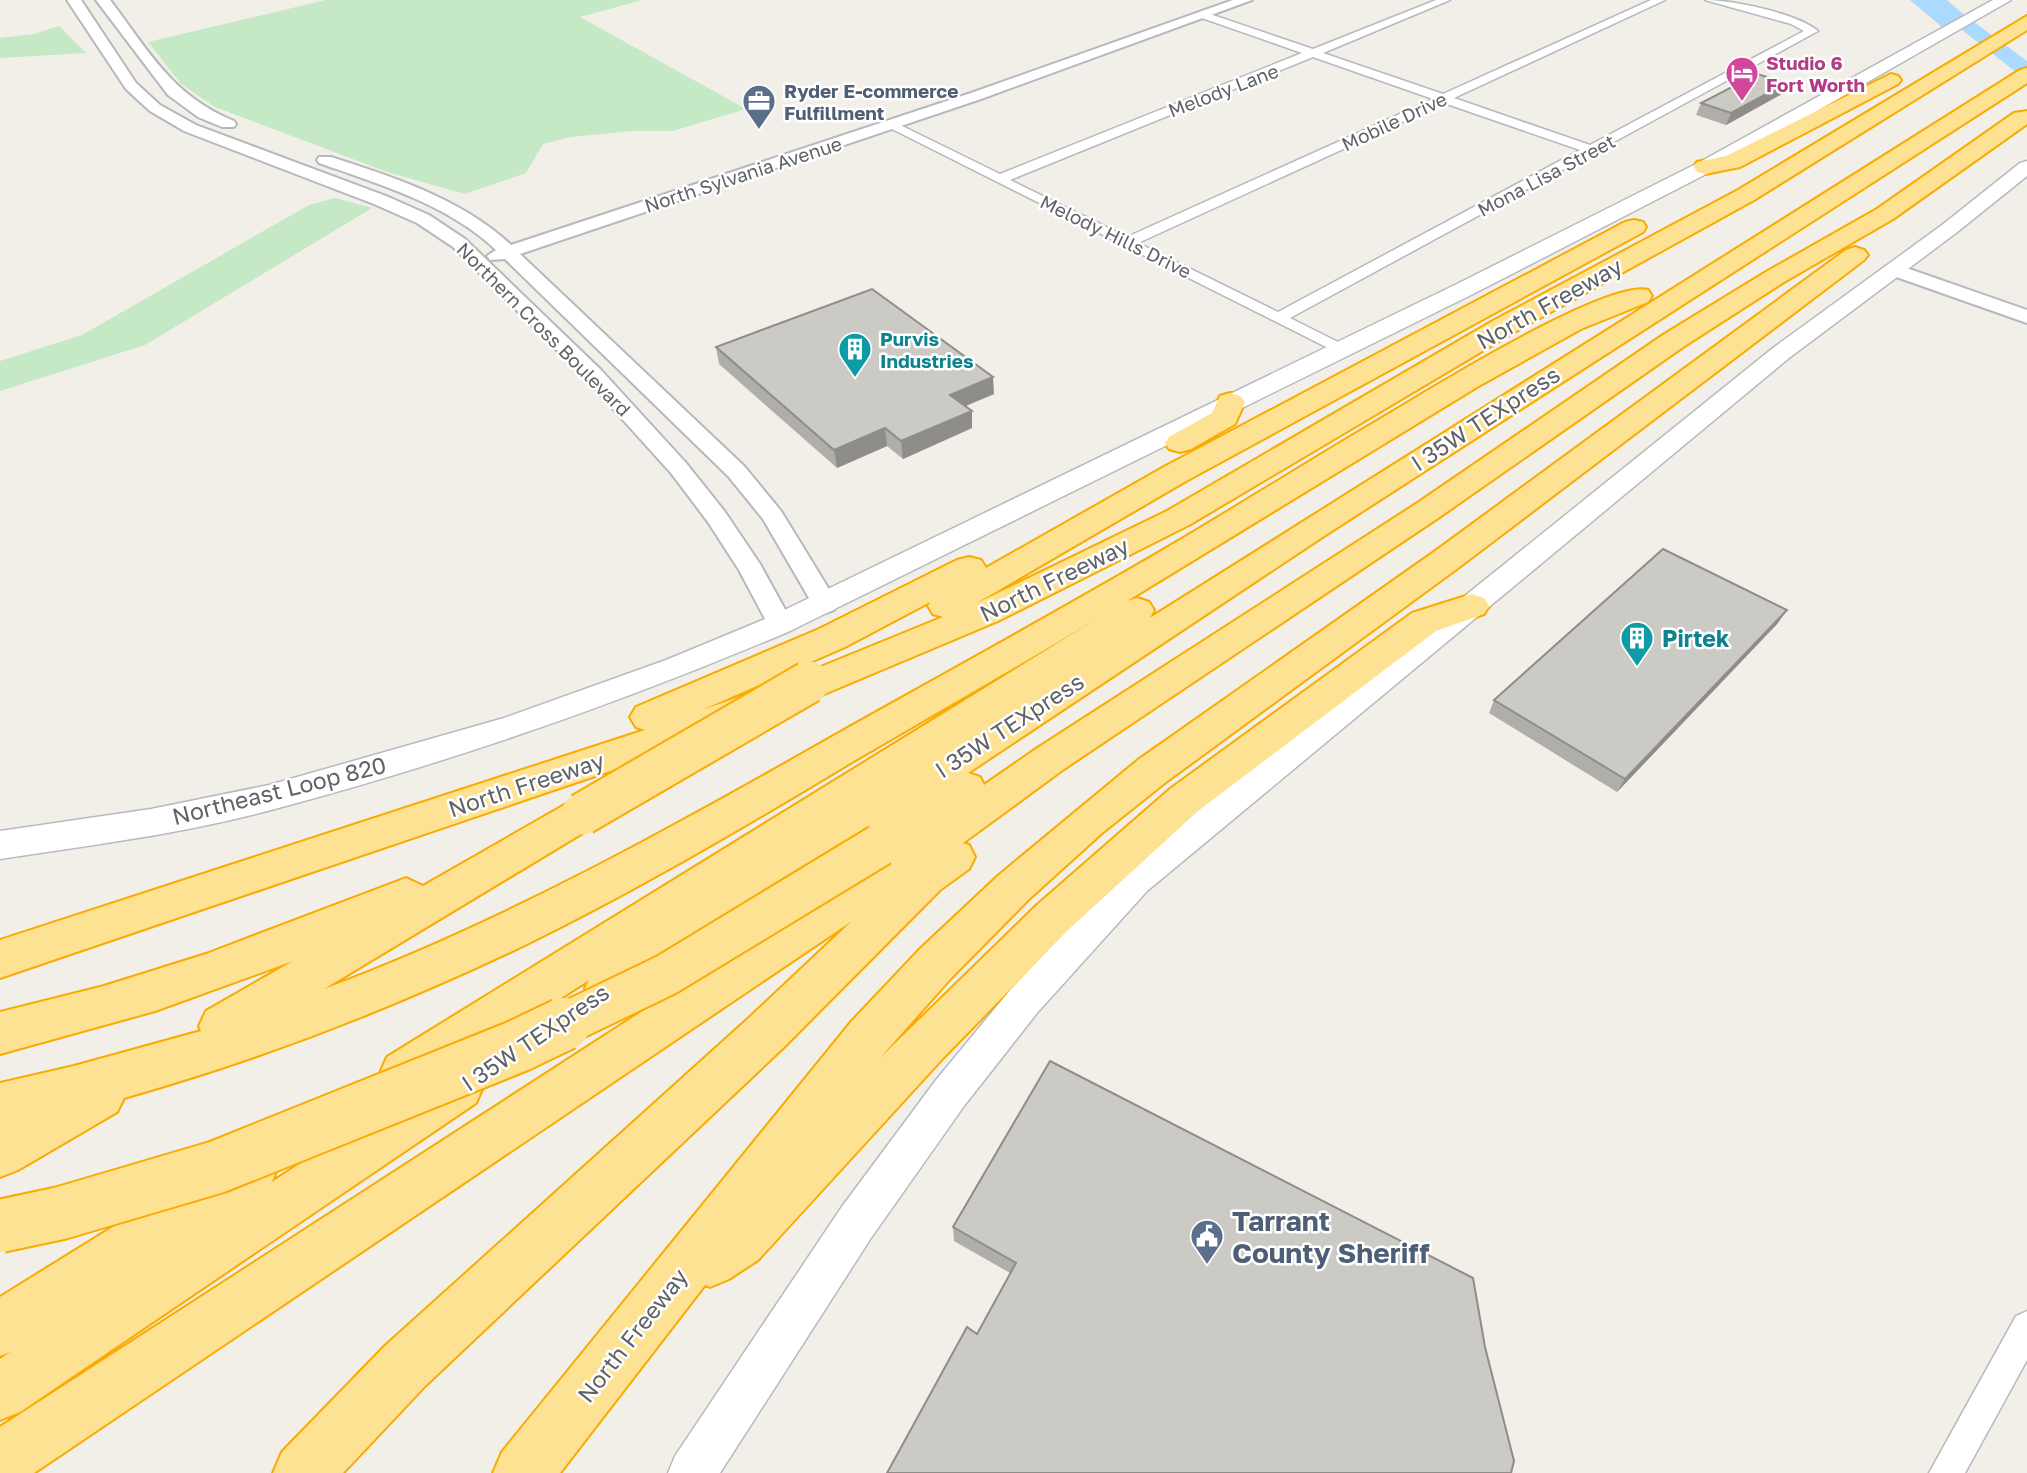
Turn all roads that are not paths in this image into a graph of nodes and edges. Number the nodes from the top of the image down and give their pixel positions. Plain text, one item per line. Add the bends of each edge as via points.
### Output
1 (75, 0) edge
2 (103, 0) edge
3 (1245, 0) edge
4 (1445, 0) edge
5 (1660, 0) edge
6 (1710, 0) edge
7 (2004, 0) edge
8 (2027, 2) edge
9 (1203, 15) junction
10 (1985, 18) junction
11 (122, 23) junction
12 (2019, 27) edge
13 (93, 28) junction
14 (1314, 54) junction
15 (2027, 57) edge
16 (2010, 79) edge
17 (173, 92) junction
18 (1444, 98) junction
19 (147, 100) junction
20 (1886, 110) junction
21 (2027, 117) edge
22 (890, 125) junction
23 (2027, 127) edge
24 (1592, 150) junction
25 (1705, 167) joint
26 (2027, 167) edge
27 (1000, 179) junction
28 (1813, 211) junction
29 (1128, 242) junction
30 (509, 252) junction
31 (479, 262) junction
32 (1897, 266) junction
33 (1639, 296) junction
34 (2027, 306) edge
35 (2027, 317) edge
36 (1278, 318) junction
37 (1340, 349) junction
38 (641, 379) junction
39 (606, 390) junction
40 (1230, 402) junction
41 (1301, 594) junction
42 (825, 604) junction
43 (1472, 606) junction
44 (780, 624) junction
45 (512, 727) joint
46 (582, 814) junction
47 (425, 818) junction
48 (0, 845) edge
49 (0, 959) edge
50 (0, 1033) edge
51 (0, 1107) edge
52 (0, 1153) edge
53 (0, 1226) edge
54 (673, 1283) junction
55 (2027, 1327) edge
56 (0, 1329) edge
57 (0, 1392) edge
58 (0, 1461) edge
59 (303, 1473) edge
60 (523, 1473) edge
61 (692, 1473) edge
62 (1947, 1473) edge

1 - 13 street, Northern Cross Boulevard
2 - 11 street, Northern Cross Boulevard
3 - 9 street, North Sylvania Avenue
4 - 14 street, Melody Lane
5 - 18 street, Mobile Drive
6 - 24 street, Mona Lisa Street via 1795,22 1812,31
7 - 10 main road
8 - 10 highway
9 - 14 street
9 - 22 street, North Sylvania Avenue
10 - 25 highway via 1731,162
11 - 13 street
11 - 17 street, Northern Cross Boulevard
12 - 20 highway, North Freeway
13 - 19 street, Northern Cross Boulevard via 131,86
14 - 18 street
14 - 27 street, Melody Lane
15 - 16 highway, I 35W TEXpress
16 - 28 highway, I 35W TEXpress
16 - 33 highway, I 35W TEXpress
17 - 19 street
17 - 30 street, Northern Cross Boulevard via 203,114 403,186 451,209
18 - 24 street
18 - 29 street, Mobile Drive
19 - 31 street, Northern Cross Boulevard via 190,128 423,219
20 - 46 highway, bridge via 1865,114 1701,192 1551,270 1175,474
20 - 47 highway, North Freeway via 1746,195 1501,328 1178,518 1070,573 809,686
21 - 41 highway via 1885,214 1673,341
22 - 27 street, Melody Hills Drive
22 - 30 street, North Sylvania Avenue
23 - 54 highway, North Freeway via 1088,822 1014,887 868,1037
24 - 36 street, Mona Lisa Street
25 - 37 main road, North Freeway
26 - 32 main road
27 - 29 street, Melody Hills Drive
28 - 53 highway, bridge via 1813,220 1665,319 1534,416 880,845 666,975 518,1046 217,1167
28 - 57 highway, I 35W TEXpress via 814,851
29 - 36 street, Melody Hills Drive
30 - 31 street, North Sylvania Avenue
30 - 38 street, Northern Cross Boulevard
31 - 39 street, Northern Cross Boulevard
32 - 34 street
32 - 35 street
32 - 43 main road via 1781,353
33 - 51 highway via 1604,306 1474,376 1060,625 579,898 351,999 83,1089
33 - 56 highway, I 35W TEXpress
36 - 37 street, Melody Hills Drive
37 - 40 main road, North Freeway
38 - 39 street
38 - 42 street, Northern Cross Boulevard via 744,480 773,516
39 - 44 street, Northern Cross Boulevard via 705,499 739,546
40 - 42 main road, North Freeway
40 - 47 highway via 1225,418 942,583 723,687 489,777
41 - 58 highway via 1050,759 902,865
41 - 59 highway via 1280,622 925,878 767,1032 405,1366
42 - 44 main road, North Freeway
43 - 54 highway via 1423,622 1184,800 1042,927 739,1241
43 - 61 main road via 1135,881 1033,990 950,1093 856,1223
44 - 45 main road, North Freeway
45 - 48 main road, Northeast Loop 820 via 269,798
46 - 50 highway via 447,880 234,965
46 - 52 highway
47 - 49 highway, North Freeway
54 - 60 highway, North Freeway
55 - 62 street

